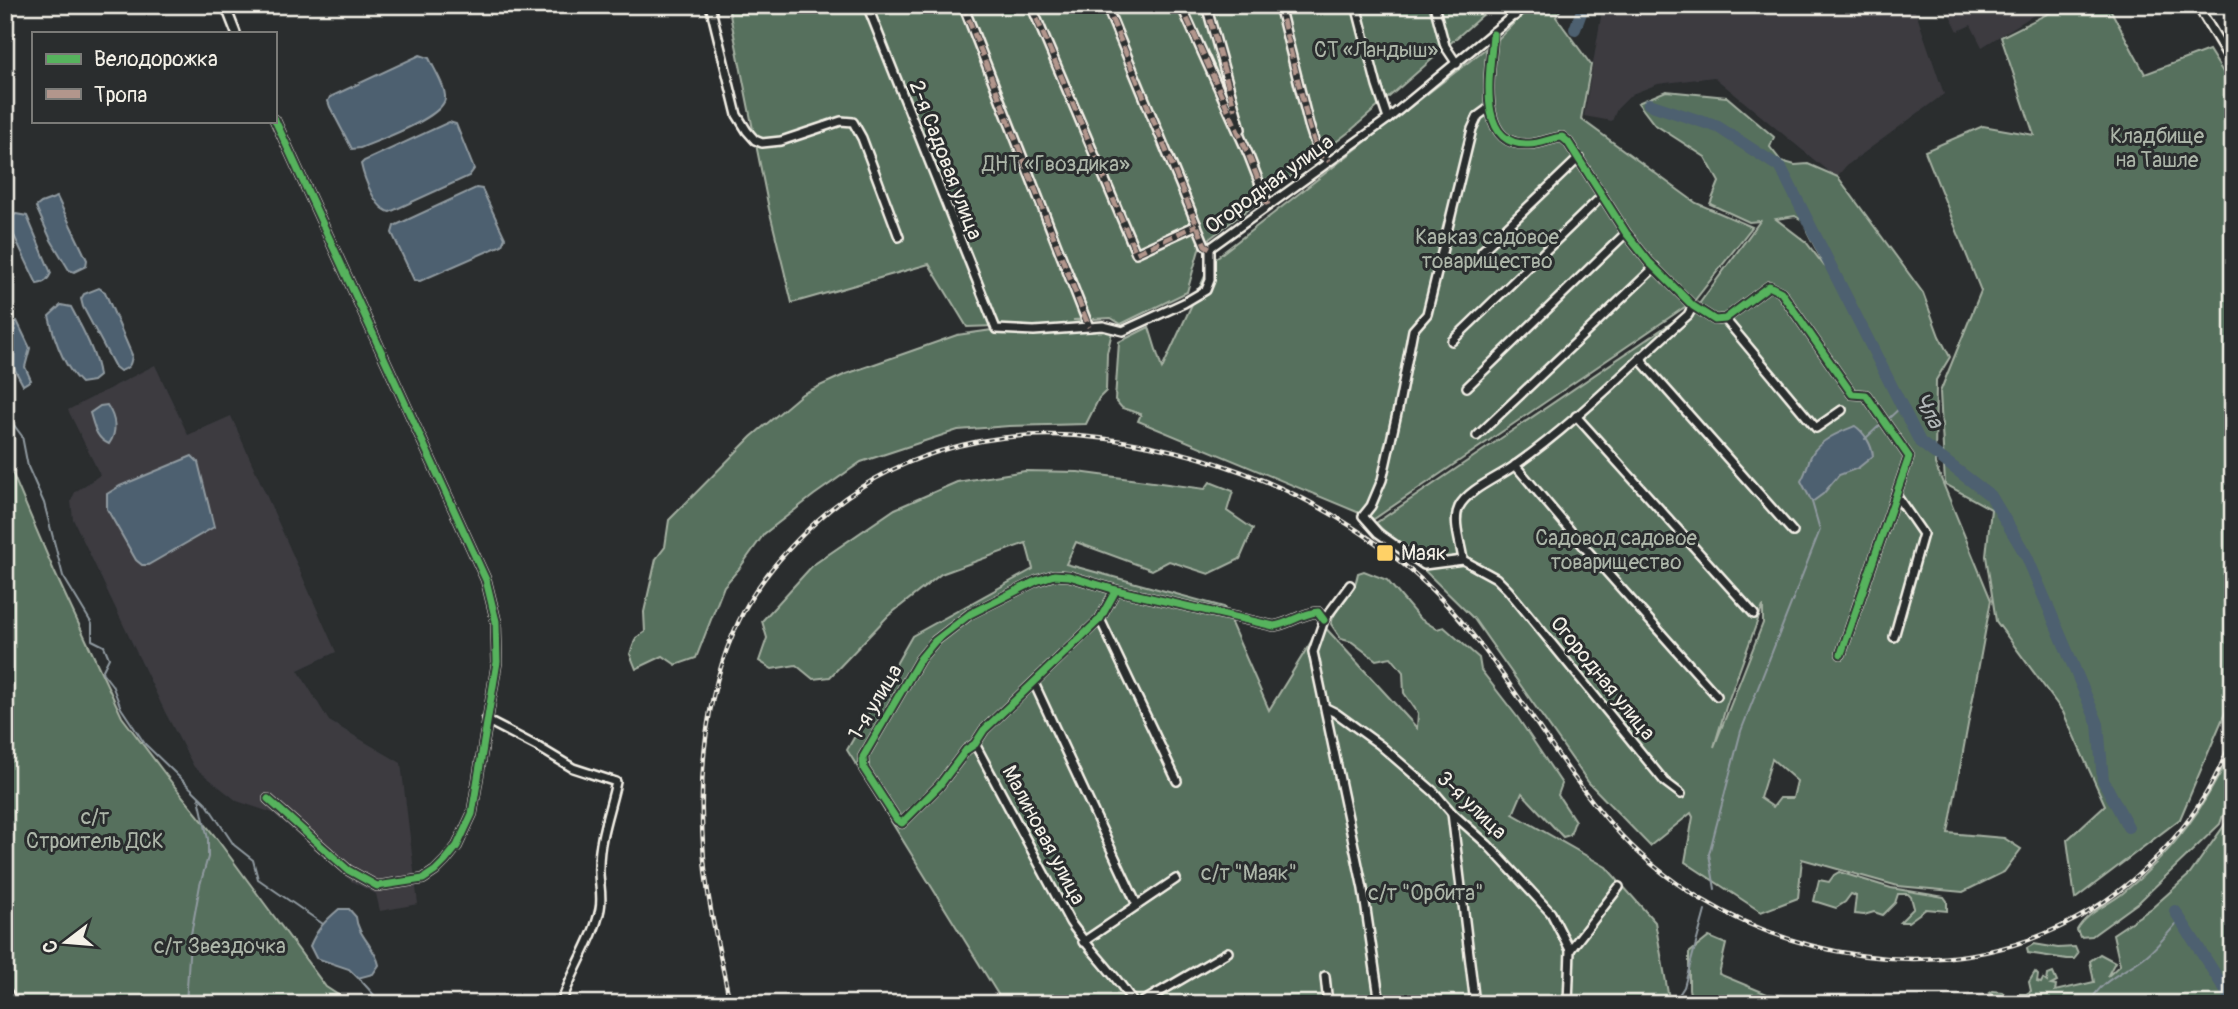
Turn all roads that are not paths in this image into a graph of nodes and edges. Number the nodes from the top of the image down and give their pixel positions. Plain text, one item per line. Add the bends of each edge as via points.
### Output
1 (225, 5) edge
2 (710, 5) edge
3 (867, 5) edge
4 (963, 5) edge
5 (1031, 5) edge
6 (1106, 5) edge
7 (1181, 5) edge
8 (1206, 5) edge
9 (1279, 5) edge
10 (1356, 5) edge
11 (1434, 5) edge
12 (1505, 5) edge
13 (1526, 5) edge
14 (2197, 5) edge
15 (1515, 16) junction
16 (236, 32) edge
17 (1493, 34) junction
18 (1457, 64) junction
19 (2233, 65) edge
20 (1489, 108) junction
21 (1388, 119) junction
22 (276, 122) edge
23 (1249, 156) junction
24 (1579, 158) junction
25 (1329, 161) junction
26 (1602, 196) junction
27 (1268, 205) junction
28 (1197, 225) junction
29 (1626, 233) junction
30 (899, 237) dead end
31 (1210, 248) junction
32 (1482, 251) dead end
33 (1654, 267) junction
34 (1693, 306) junction
35 (1725, 319) junction
36 (993, 326) joint
37 (1089, 327) junction
38 (1452, 341) dead end
39 (1641, 356) junction
40 (1467, 387) dead end
41 (1842, 411) dead end
42 (1576, 416) junction
43 (1477, 436) dead end
44 (1515, 465) junction
45 (1896, 495) junction
46 (1793, 532) dead end
47 (1463, 560) junction
48 (1350, 585) dead end
49 (1116, 590) junction
50 (1754, 614) dead end
51 (1100, 618) junction
52 (1324, 620) junction
53 (1894, 637) dead end
54 (1841, 654) dead end
55 (1034, 683) junction
56 (1717, 696) dead end
57 (1326, 708) junction
58 (486, 720) junction
59 (975, 744) junction
60 (1177, 781) dead end
61 (1681, 794) dead end
62 (268, 800) dead end
63 (1452, 813) junction
64 (1175, 879) dead end
65 (1619, 887) dead end
66 (1137, 905) junction
67 (1083, 942) junction
68 (1570, 950) junction
69 (1228, 952) dead end
70 (1325, 976) dead end
71 (5, 990) edge
72 (16, 1004) edge
73 (561, 1004) edge
74 (1136, 1004) edge
75 (1328, 1004) edge
76 (1380, 1004) edge
77 (1475, 1004) edge
78 (1568, 1004) edge

1 - 16 street
2 - 30 street via 737,115 747,131 755,140 770,143 841,121 853,122
3 - 36 street, 2-я Садовая улица
4 - 37 street
5 - 28 street via 1136,253
6 - 28 street
7 - 23 street
8 - 23 street
9 - 25 street via 1308,125 1318,153
10 - 21 street
11 - 18 street via 1448,53
12 - 15 street
13 - 15 street, Огородная улица
14 - 19 street
15 - 17 street, Огородная улица
17 - 18 street, Огородная улица
17 - 20 street
18 - 21 street, Огородная улица
20 - 24 street via 1504,137 1528,144 1562,137
20 - 47 street via 1478,116 1472,130 1427,314 1413,330 1381,480 1363,516 1378,533 1424,565
21 - 25 street, Огородная улица
22 - 58 street via 486,580 496,621 497,662
23 - 27 street
24 - 26 street
24 - 32 street
25 - 27 street, Огородная улица
26 - 29 street
26 - 38 street
27 - 31 street, Огородная улица
28 - 31 street
29 - 33 street
29 - 40 street
31 - 37 street, Огородная улица via 1210,280 1202,293 1123,331
33 - 34 street
33 - 43 street
34 - 35 street via 1715,320
34 - 39 street
35 - 41 street via 1816,428
35 - 45 street via 1769,286 1781,292 1852,394 1866,395 1909,457
36 - 37 street, Огородная улица via 1034,331
39 - 42 street
39 - 46 street
42 - 44 street
42 - 50 street
44 - 47 street via 1460,504 1456,519
44 - 56 street
45 - 53 street via 1923,534
45 - 54 street
47 - 61 street, Огородная улица via 1508,590 1665,782
48 - 52 street
49 - 51 street, 1-я улица
49 - 52 street, 1-я улица via 1273,626 1310,612 1318,612
49 - 59 street, 1-я улица via 1054,575 970,614 920,659 871,741 863,757 864,769 902,823
51 - 55 street, 1-я улица
51 - 60 street
52 - 57 street via 1313,652
55 - 59 street, 1-я улица
55 - 66 street
57 - 63 street, 3-я улица via 1380,745
57 - 76 street via 1363,889
58 - 62 street via 467,828 446,861 423,879 377,887 367,882
58 - 73 street via 573,768 616,782 598,867 600,912
59 - 67 street, Малиновая улица
63 - 68 street, 3-я улица via 1551,913
63 - 77 street
64 - 66 street
65 - 68 street
66 - 67 street
67 - 74 street, Малиновая улица
68 - 78 street, 3-я улица
69 - 74 street, Малиновая улица
70 - 75 street
71 - 72 street

